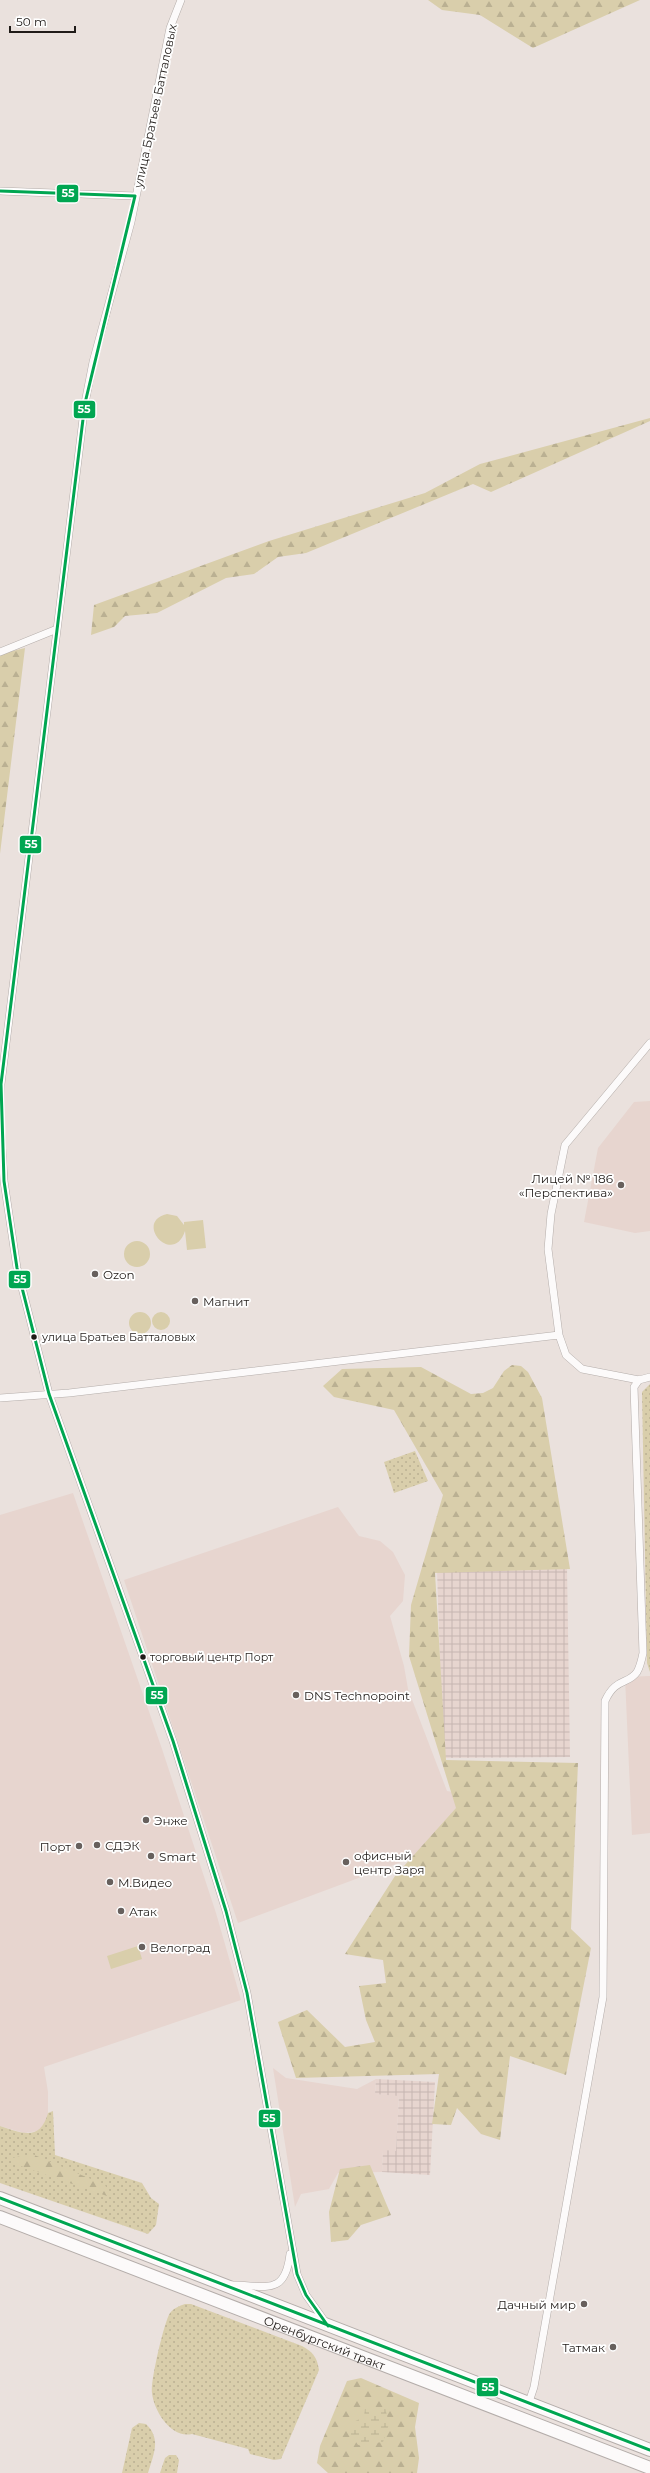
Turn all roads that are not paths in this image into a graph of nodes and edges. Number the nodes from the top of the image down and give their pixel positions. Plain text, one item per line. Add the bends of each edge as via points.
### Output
1 (181, 0) edge
2 (0, 191) edge
3 (135, 196) junction
4 (57, 629) junction
5 (0, 652) edge
6 (650, 1043) edge
7 (559, 1335) junction
8 (650, 1377) edge
9 (639, 1380) junction
10 (49, 1394) junction
11 (0, 1398) edge
12 (0, 2198) edge
13 (0, 2217) edge
14 (291, 2248) junction
15 (223, 2285) junction
16 (328, 2326) junction
17 (529, 2402) junction
18 (650, 2449) edge
19 (650, 2468) edge

1 - 3 street, улица Братьев Батталовых via 170,28
2 - 3 street
3 - 4 street, улица Братьев Батталовых via 131,222 93,362 85,403
4 - 5 street
4 - 10 street, улица Братьев Батталовых via 2,1084 1,1132 4,1181 17,1268
6 - 7 street via 565,1145 551,1214 548,1249
7 - 9 street via 566,1355 582,1369
7 - 10 street
8 - 9 street
9 - 17 street via 634,1387 643,1653 637,1672 617,1683 605,1701 603,1997 534,2387
10 - 11 street
10 - 14 street, улица Братьев Батталовых via 173,1741 226,1911 247,1992 262,2065
12 - 15 main road, Оренбургский тракт
13 - 19 main road, Оренбургский тракт
14 - 15 street, улица Братьев Батталовых via 287,2273 279,2283 271,2287
14 - 16 street, улица Братьев Батталовых via 297,2274 306,2295
15 - 16 main road, Оренбургский тракт
16 - 17 main road, Оренбургский тракт
17 - 18 main road, Оренбургский тракт

